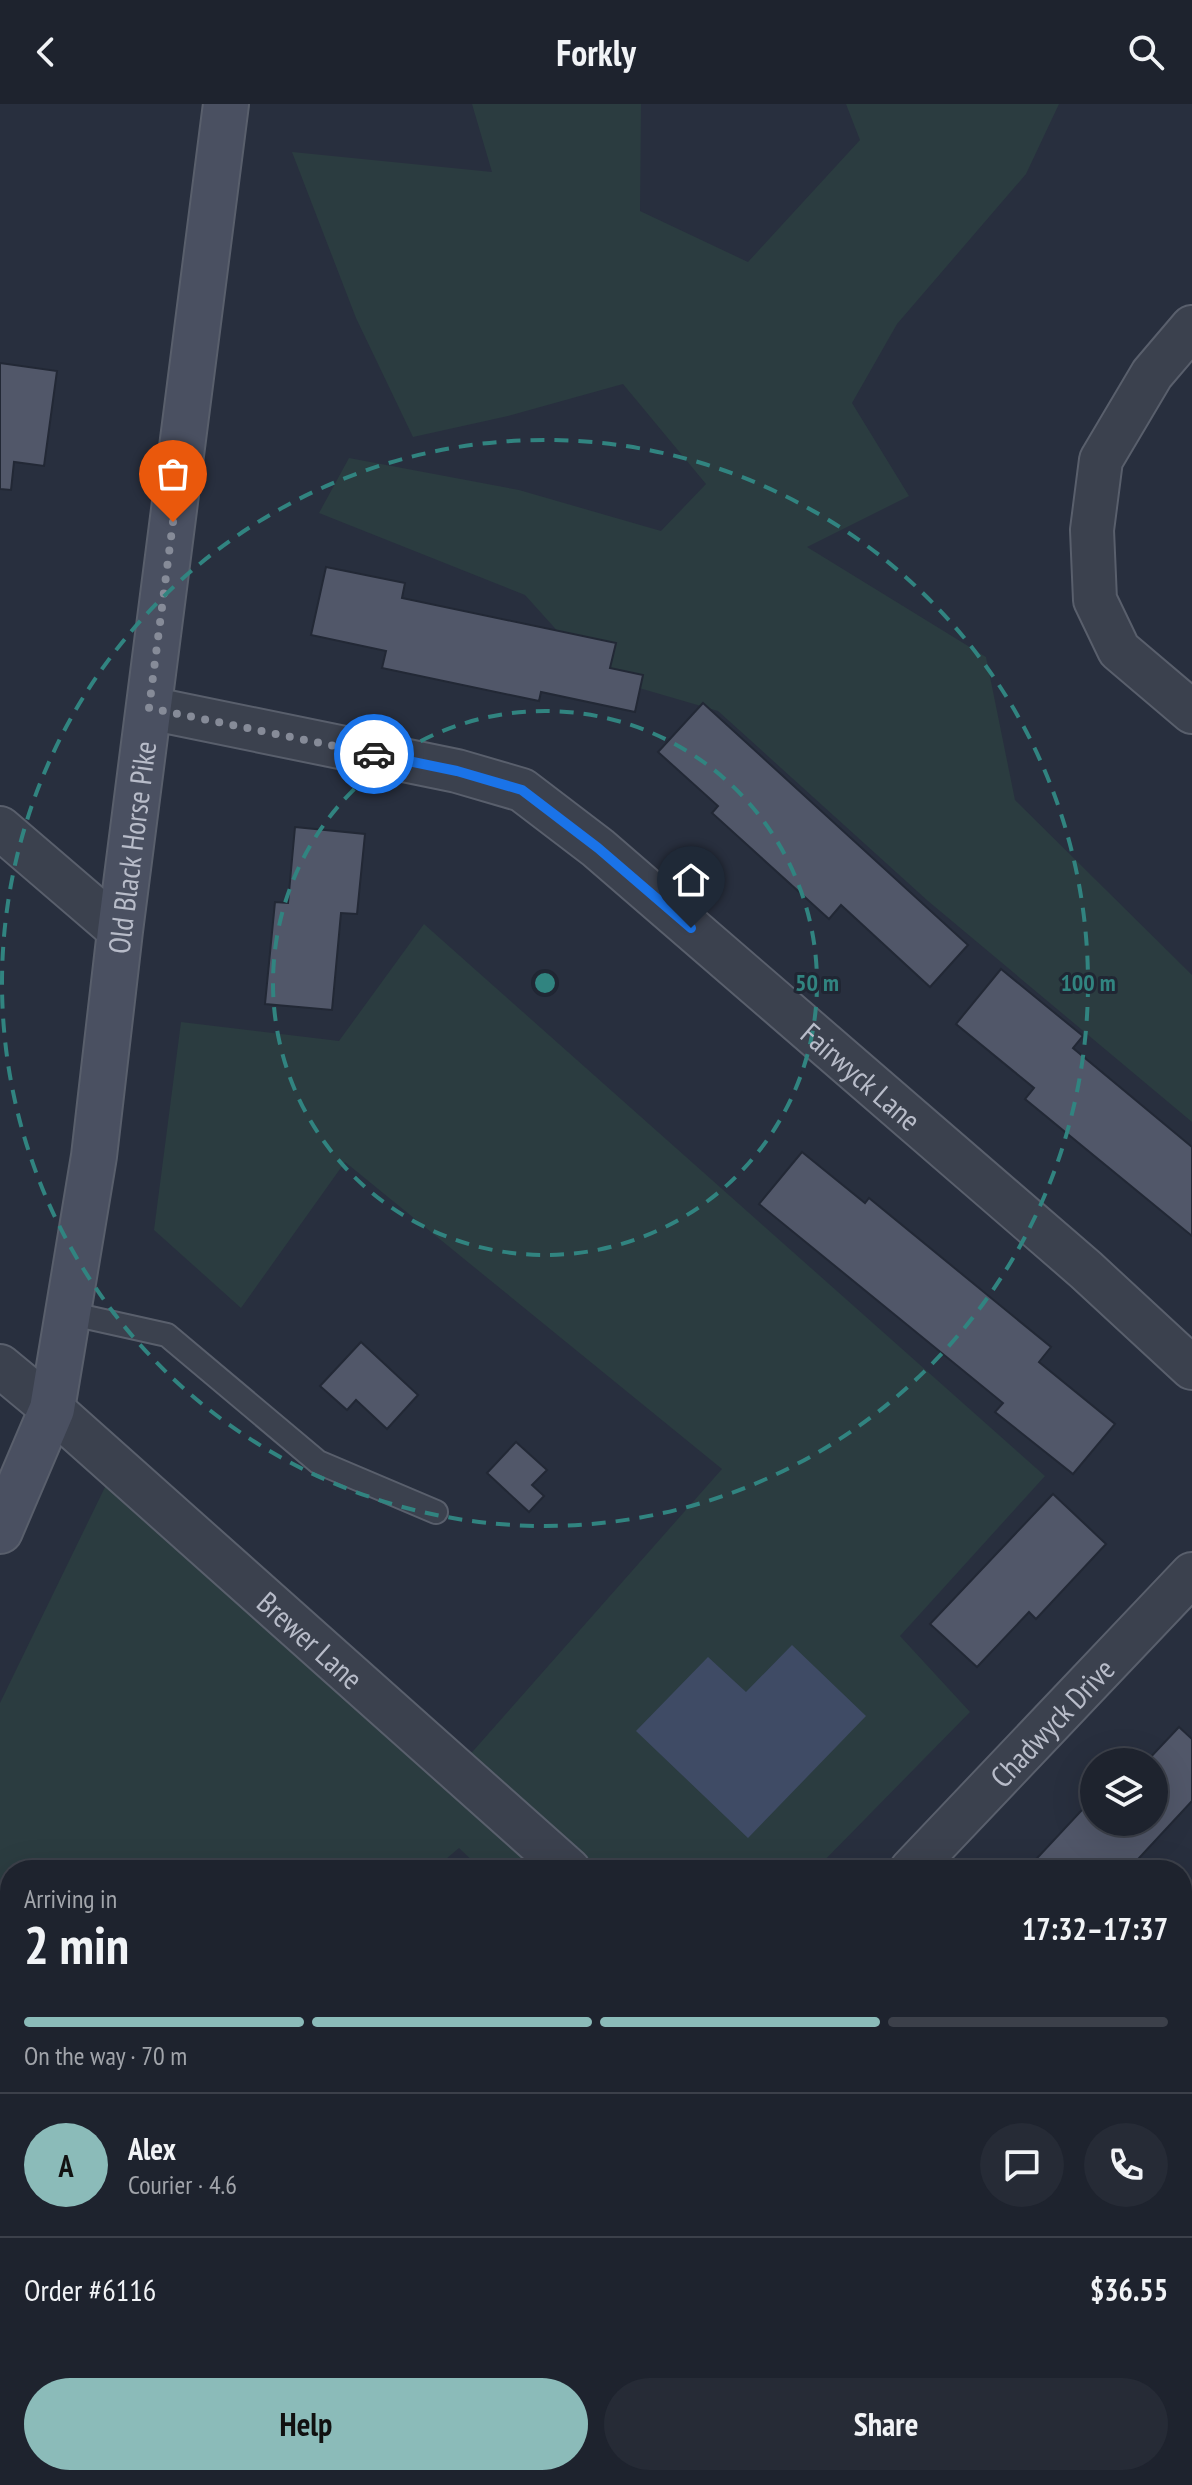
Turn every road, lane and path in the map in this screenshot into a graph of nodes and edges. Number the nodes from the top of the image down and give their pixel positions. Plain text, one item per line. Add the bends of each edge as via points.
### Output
1 (226, 104) edge
2 (1192, 327) edge
3 (149, 708) junction
4 (1192, 712) edge
5 (0, 828) edge
6 (120, 931) junction
7 (68, 1313) junction
8 (0, 1366) edge
9 (1192, 1368) edge
10 (52, 1409) junction
11 (436, 1512) dead end
12 (0, 1531) edge
13 (1192, 1574) edge
14 (558, 1860) edge
15 (920, 1860) edge

1 - 3 street, Old Black Horse Pike
2 - 4 street via 1152,374 1101,460 1092,530 1095,600 1119,650
3 - 6 street, Old Black Horse Pike
3 - 9 street, Fairwyck Lane via 457,771 522,790 610,858
5 - 6 street
6 - 7 street, Old Black Horse Pike via 94,1156
7 - 10 street, Old Black Horse Pike
7 - 11 lane via 167,1335 318,1462
8 - 10 street, Brewer Lane
10 - 12 street, Old Black Horse Pike
10 - 14 street, Brewer Lane
13 - 15 street, Chadwyck Drive

